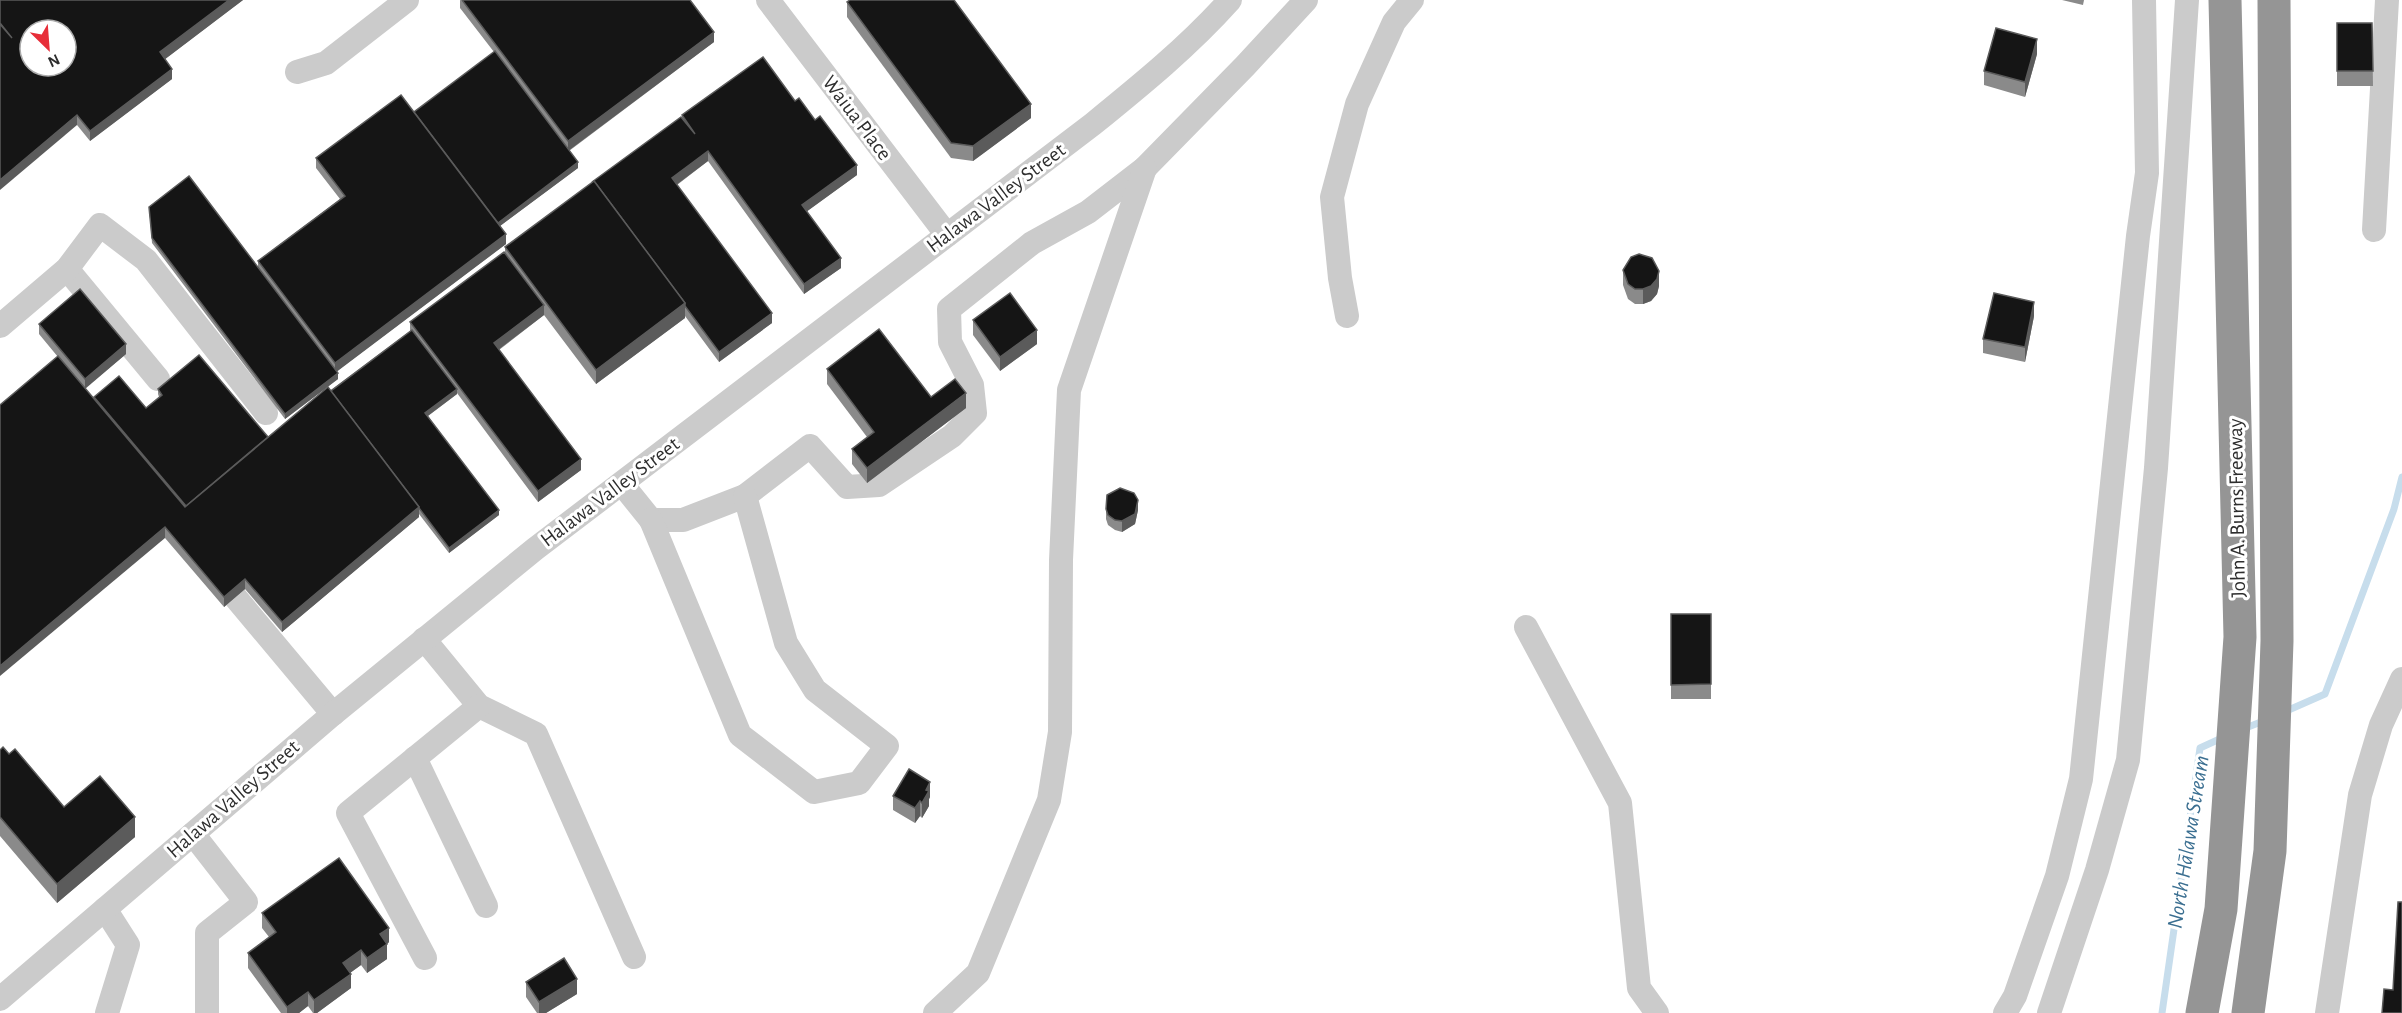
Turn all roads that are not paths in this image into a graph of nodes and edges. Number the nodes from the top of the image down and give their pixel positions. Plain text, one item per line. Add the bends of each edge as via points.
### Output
1 (407, 0) edge
2 (768, 0) edge
3 (1230, 0) edge
4 (1306, 0) edge
5 (1412, 0) edge
6 (2144, 0) edge
7 (2187, 0) edge
8 (2225, 0) edge
9 (2274, 0) edge
10 (2386, 0) edge
11 (297, 72) dead end
12 (1145, 168) junction
13 (2374, 230) dead end
14 (947, 235) junction
15 (67, 269) junction
16 (1347, 316) dead end
17 (0, 326) edge
18 (158, 379) dead end
19 (266, 413) dead end
20 (621, 484) junction
21 (745, 496) junction
22 (651, 520) junction
23 (218, 566) edge
24 (1526, 627) dead end
25 (424, 639) junction
26 (2402, 679) edge
27 (480, 706) junction
28 (333, 714) junction
29 (415, 758) junction
30 (193, 834) junction
31 (486, 906) dead end
32 (105, 909) junction
33 (634, 957) dead end
34 (425, 958) dead end
35 (0, 999) edge
36 (107, 1013) edge
37 (207, 1013) edge
38 (935, 1013) edge
39 (1657, 1013) edge
40 (2005, 1013) edge
41 (2049, 1013) edge
42 (2202, 1013) edge
43 (2248, 1013) edge
44 (2327, 1013) edge

1 - 11 street via 326,63
2 - 14 street, Waiua Place
3 - 14 street, Halawa Valley Street via 1129,95
4 - 12 street
5 - 16 street via 1394,22 1357,104 1332,197
6 - 40 street via 2147,173 2081,779 2057,876 2015,996
7 - 41 street via 2156,468 2128,760 2097,870
8 - 42 highway, John A. Burns Freeway via 2240,637 2221,909
9 - 43 highway, John A. Burns Freeway via 2277,641 2270,851
10 - 13 street
12 - 21 street via 1088,212 1032,243 949,309 950,342 972,385 975,413 952,436 879,485 847,486 810,446
12 - 38 street via 1069,390 1061,560 1060,732 1049,800 978,973
14 - 20 street, Halawa Valley Street
15 - 17 street
15 - 18 street
15 - 19 street via 100,225 146,261
20 - 22 street
20 - 25 street, Halawa Valley Street
21 - 22 street via 683,520
21 - 22 street via 786,643 815,690 886,746 859,783 814,792 740,735
23 - 28 street
24 - 39 street via 1620,803 1639,988
25 - 27 street
25 - 28 street, Halawa Valley Street
26 - 44 street via 2381,725 2360,795
27 - 29 street
27 - 33 street via 536,734
28 - 30 street, Halawa Valley Street
29 - 31 street
29 - 34 street via 348,813
30 - 32 street, Halawa Valley Street
30 - 37 street via 246,902 207,933
32 - 35 street, Halawa Valley Street
32 - 36 street via 128,945

